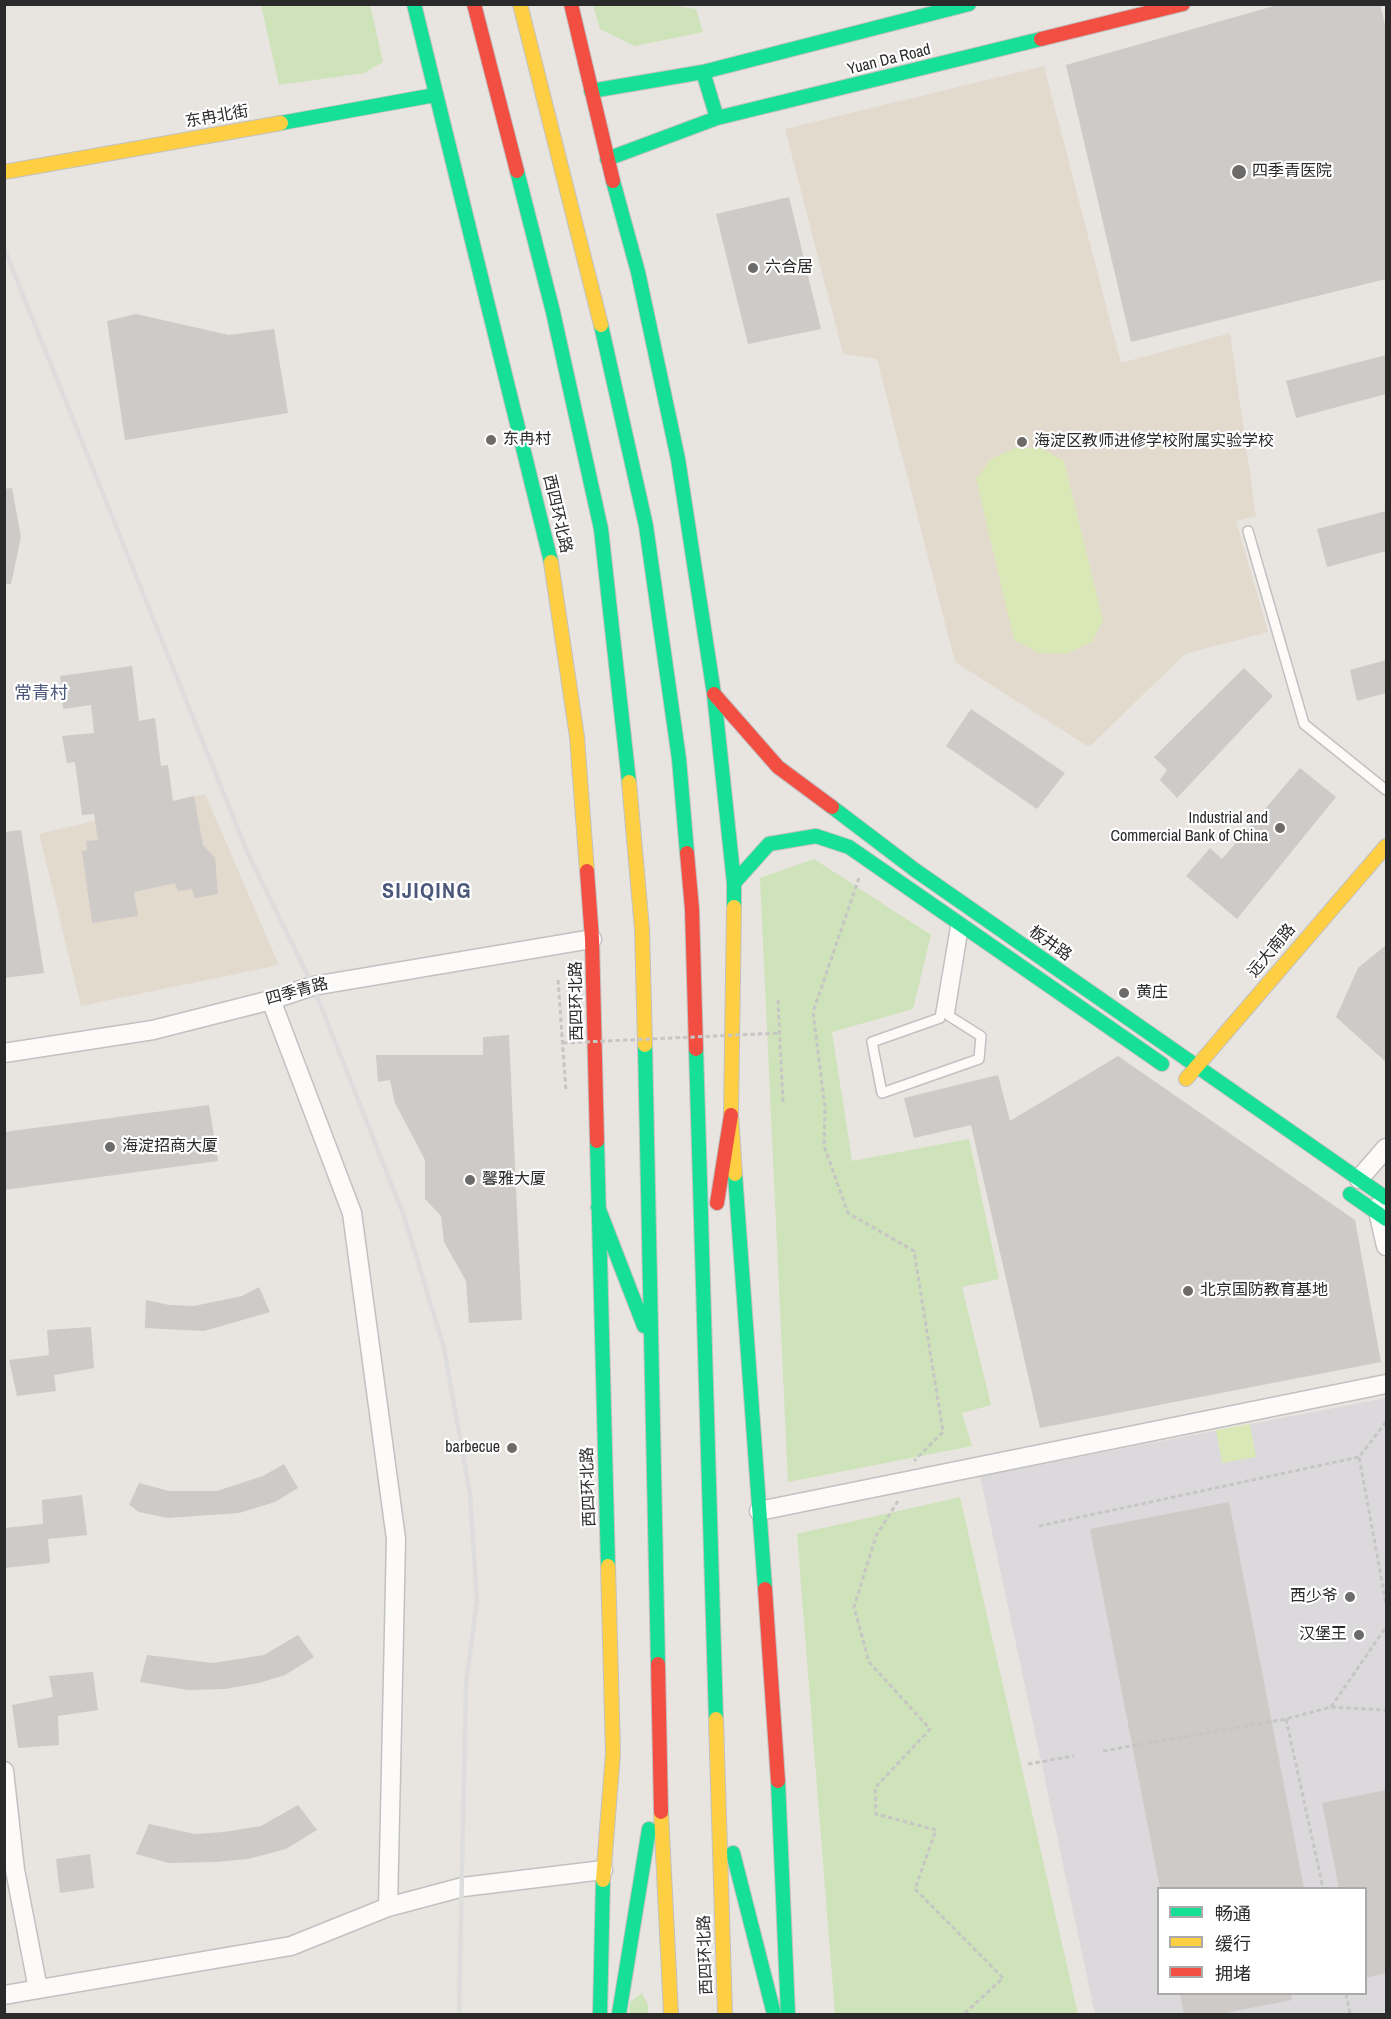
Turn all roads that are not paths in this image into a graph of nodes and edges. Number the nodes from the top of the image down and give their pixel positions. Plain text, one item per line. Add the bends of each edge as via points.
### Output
1 (414, 4) edge
2 (474, 4) edge
3 (520, 4) edge
4 (572, 4) edge
5 (969, 4) edge
6 (1183, 4) edge
7 (703, 72) junction
8 (591, 92) junction
9 (435, 95) junction
10 (717, 118) junction
11 (607, 159) junction
12 (4, 172) edge
13 (1248, 531) dead end
14 (714, 694) junction
15 (1386, 790) edge
16 (1386, 846) edge
17 (734, 883) junction
18 (960, 924) junction
19 (592, 939) junction
20 (271, 1000) junction
21 (4, 1053) edge
22 (1196, 1066) junction
23 (731, 1115) junction
24 (1386, 1148) edge
25 (1359, 1179) junction
26 (1340, 1187) dead end
27 (1382, 1205) edge
28 (598, 1208) junction
29 (1386, 1246) edge
30 (705, 1285) junction
31 (653, 1348) junction
32 (1386, 1384) edge
33 (759, 1511) junction
34 (659, 1765) junction
35 (4, 1771) edge
36 (717, 1789) junction
37 (603, 1870) junction
38 (388, 1907) junction
39 (38, 1989) junction
40 (4, 1995) edge
41 (600, 2014) edge
42 (619, 2014) edge
43 (671, 2014) edge
44 (725, 2014) edge
45 (774, 2014) edge
46 (788, 2014) edge

1 - 9 main road, 西四环北路
2 - 31 main road via 554,312 601,529 642,929
3 - 30 main road, 西四环北路 via 595,298 646,526 679,759 692,909
4 - 8 main road
5 - 7 main road, Yuan Da Road
6 - 10 main road, Yuan Da Road
7 - 8 main road, Yuan Da Road
7 - 10 main road
8 - 11 main road
9 - 12 main road, 东冉北街
9 - 19 main road, 西四环北路 via 549,547 577,737
10 - 11 main road, Yuan Da Road
11 - 14 main road via 638,272 678,459
13 - 15 lane via 1304,724
14 - 17 main road
14 - 22 main road, 板井路 via 778,767 915,870
16 - 22 main road, 远大南路
17 - 18 main road via 769,844 816,836 849,848
17 - 23 main road
18 - 18 lane via 940,1018 872,1042 882,1093 979,1059 981,1036 949,1016
18 - 22 main road, 远大南路 via 1190,1083
19 - 20 street, 四季青路 via 314,986
19 - 28 main road, 西四环北路
20 - 21 street, 四季青路 via 153,1030
20 - 38 street via 352,1213 396,1539
22 - 25 main road, 板井路
23 - 30 main road
23 - 33 main road
24 - 25 street
25 - 27 main road, 板井路
26 - 27 main road
27 - 29 street
28 - 31 main road
28 - 37 main road, 西四环北路 via 613,1753
30 - 36 main road, 西四环北路
31 - 34 main road
32 - 33 street
33 - 46 main road via 782,1832
34 - 42 main road
34 - 43 main road
35 - 39 street via 15,1870
36 - 44 main road, 西四环北路
36 - 45 main road
37 - 38 street via 463,1887
37 - 41 main road, 西四环北路
38 - 39 street via 291,1946
39 - 40 street

